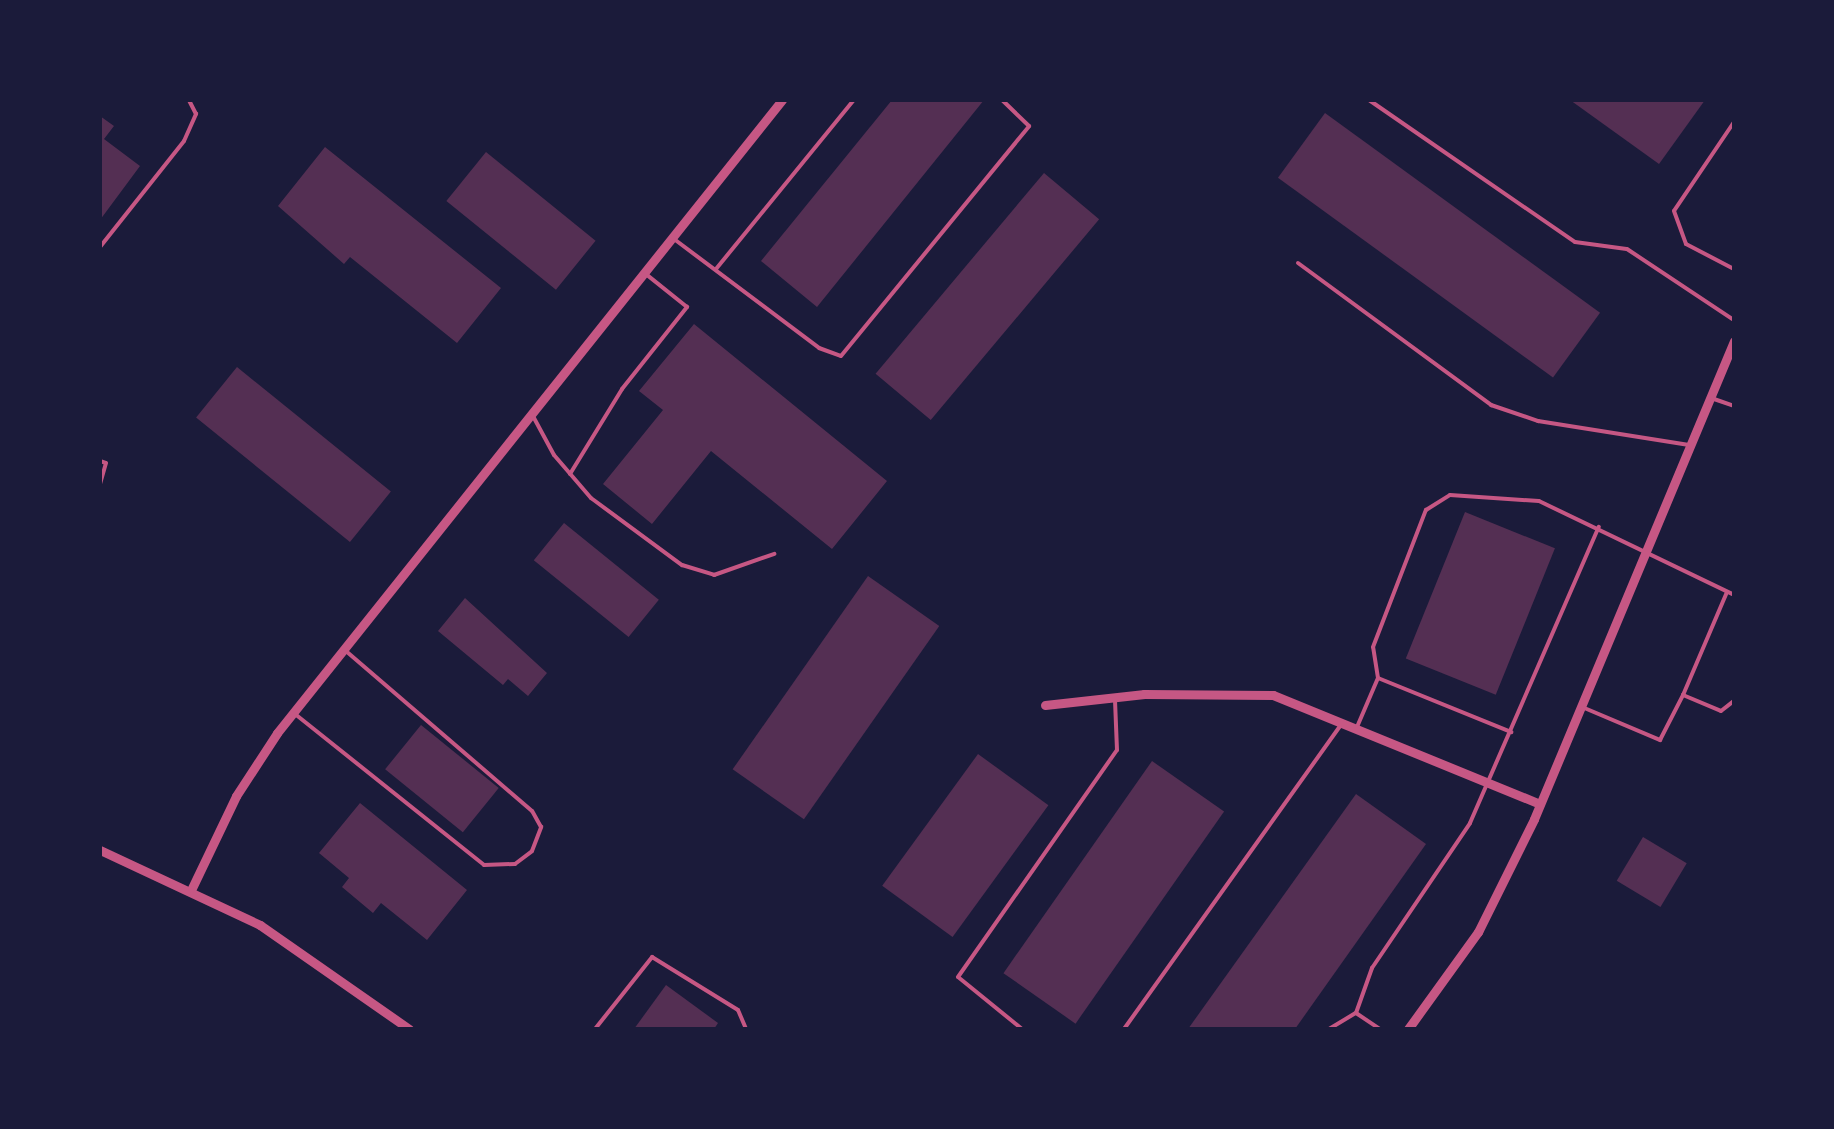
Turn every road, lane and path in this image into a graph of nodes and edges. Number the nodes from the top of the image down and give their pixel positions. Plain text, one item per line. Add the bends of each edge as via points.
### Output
1 (189, 100) edge
2 (782, 100) edge
3 (854, 100) edge
4 (1002, 100) edge
5 (1370, 100) edge
6 (1734, 122) edge
7 (674, 238) junction
8 (100, 247) edge
9 (1298, 263) dead end
10 (716, 270) junction
11 (1734, 270) edge
12 (646, 274) junction
13 (1734, 320) edge
14 (1734, 341) edge
15 (1710, 398) junction
16 (1734, 406) edge
17 (534, 418) junction
18 (1689, 445) junction
19 (100, 461) edge
20 (570, 474) junction
21 (100, 484) edge
22 (1599, 527) junction
23 (1645, 547) junction
24 (774, 554) dead end
25 (1726, 592) junction
26 (1734, 595) edge
27 (345, 650) junction
28 (1378, 678) junction
29 (1684, 695) junction
30 (1115, 697) junction
31 (1734, 702) edge
32 (1045, 704) dead end
33 (1580, 706) junction
34 (294, 713) junction
35 (1344, 722) junction
36 (1358, 727) junction
37 (1511, 732) junction
38 (1488, 786) junction
39 (1540, 804) junction
40 (100, 850) edge
41 (192, 888) junction
42 (1356, 1013) junction
43 (409, 1029) edge
44 (595, 1029) edge
45 (746, 1029) edge
46 (1022, 1029) edge
47 (1124, 1029) edge
48 (1328, 1029) edge
49 (1380, 1029) edge
50 (1408, 1029) edge

1 - 8 lane via 196,114 184,141
2 - 7 street
3 - 10 lane
4 - 10 lane via 1029,126 841,356 820,348
5 - 13 lane via 1575,242 1626,249
6 - 11 lane via 1674,211 1686,244
7 - 10 lane
7 - 12 street
9 - 18 lane via 1491,405 1538,422
12 - 17 street
12 - 20 lane via 687,307 622,389
14 - 15 street
15 - 16 lane
15 - 18 street
17 - 20 lane
17 - 27 street
18 - 23 street
19 - 21 lane via 106,463
20 - 24 lane via 682,564 714,574
22 - 23 lane
22 - 28 lane via 1539,501 1490,495 1450,495 1426,510 1373,647
22 - 37 lane
23 - 25 lane via 1676,571
23 - 33 street
25 - 26 lane
25 - 29 lane
27 - 34 street
27 - 34 lane via 532,810 541,827 532,851 516,864 484,865
28 - 36 lane
28 - 37 lane
29 - 31 lane via 1721,711
29 - 33 lane via 1660,740
30 - 32 street
30 - 35 street via 1274,695
30 - 46 lane via 1117,750 958,977
33 - 39 street
34 - 41 street via 236,796
35 - 36 street
35 - 47 lane
36 - 38 street
37 - 38 lane
38 - 39 street
38 - 42 lane via 1372,968
39 - 50 street via 1478,932
40 - 41 street
41 - 43 street via 260,925
42 - 48 lane
42 - 49 lane
44 - 45 lane via 652,957 738,1010

